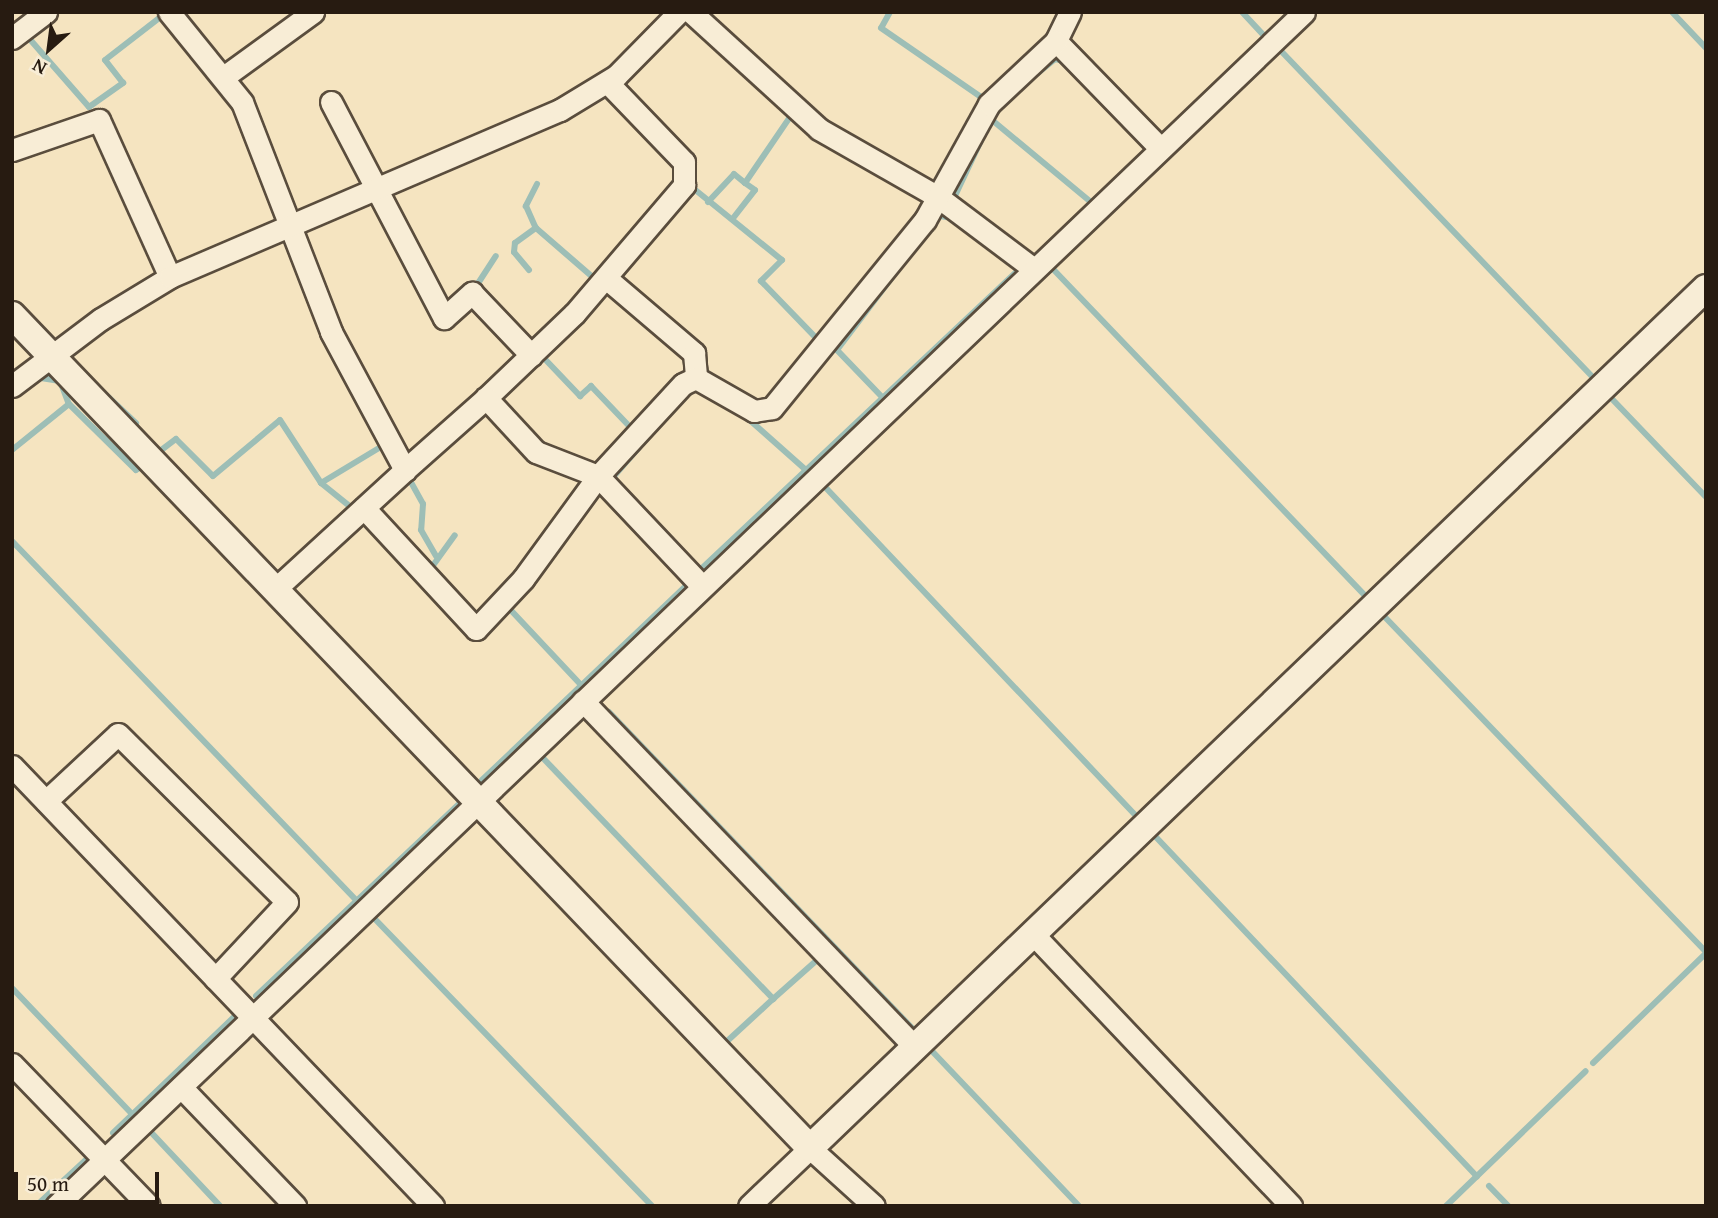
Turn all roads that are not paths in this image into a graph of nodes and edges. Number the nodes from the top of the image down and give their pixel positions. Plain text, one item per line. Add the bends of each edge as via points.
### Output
1 (46, 12) edge
2 (169, 12) edge
3 (313, 12) edge
4 (679, 12) edge
5 (691, 12) edge
6 (1070, 12) edge
7 (1304, 12) edge
8 (12, 38) edge
9 (1056, 41) junction
10 (225, 76) junction
11 (607, 82) junction
12 (331, 102) dead end
13 (1159, 147) junction
14 (12, 150) edge
15 (377, 192) junction
16 (938, 197) junction
17 (293, 228) junction
18 (1034, 268) junction
19 (170, 277) junction
20 (606, 278) junction
21 (1706, 288) edge
22 (12, 315) edge
23 (531, 355) junction
24 (53, 356) junction
25 (696, 378) junction
26 (12, 386) edge
27 (485, 398) junction
28 (405, 470) junction
29 (598, 476) junction
30 (364, 508) junction
31 (701, 585) junction
32 (275, 589) junction
33 (583, 701) junction
34 (12, 766) edge
35 (46, 801) junction
36 (478, 801) junction
37 (1033, 934) junction
38 (215, 979) junction
39 (253, 1018) junction
40 (915, 1047) junction
41 (12, 1064) edge
42 (181, 1087) junction
43 (810, 1148) junction
44 (104, 1159) junction
45 (56, 1206) edge
46 (149, 1206) edge
47 (295, 1206) edge
48 (432, 1206) edge
49 (749, 1206) edge
50 (874, 1206) edge
51 (1291, 1206) edge

1 - 8 street
2 - 10 street
3 - 10 street
4 - 11 street
5 - 16 street via 818,129
6 - 9 street
7 - 13 street
9 - 13 street
9 - 16 street via 989,104
10 - 17 street via 242,102
11 - 15 street via 514,132
11 - 20 street via 684,162 684,185
12 - 15 street
13 - 18 street
14 - 19 street via 99,120
15 - 17 street
15 - 23 street via 444,318 472,293
16 - 18 street
16 - 25 street via 772,408 754,411
17 - 19 street
17 - 28 street via 331,332
18 - 31 street
19 - 24 street
20 - 23 street
20 - 25 street via 694,353
21 - 37 street
22 - 24 street
23 - 27 street
24 - 26 street
24 - 32 street
25 - 29 street via 683,384
27 - 28 street
27 - 29 street via 536,452
28 - 30 street
29 - 30 street via 523,579 476,629
29 - 31 street
30 - 32 street
31 - 33 street
32 - 36 street
33 - 36 street
33 - 40 street
34 - 35 street
35 - 38 street
35 - 38 street via 118,734 286,902
36 - 39 street
36 - 43 street
37 - 40 street
37 - 51 street
38 - 39 street
39 - 42 street
39 - 48 street
40 - 43 street
41 - 44 street
42 - 44 street
42 - 47 street
43 - 49 street
43 - 50 street
44 - 45 street
44 - 46 street

